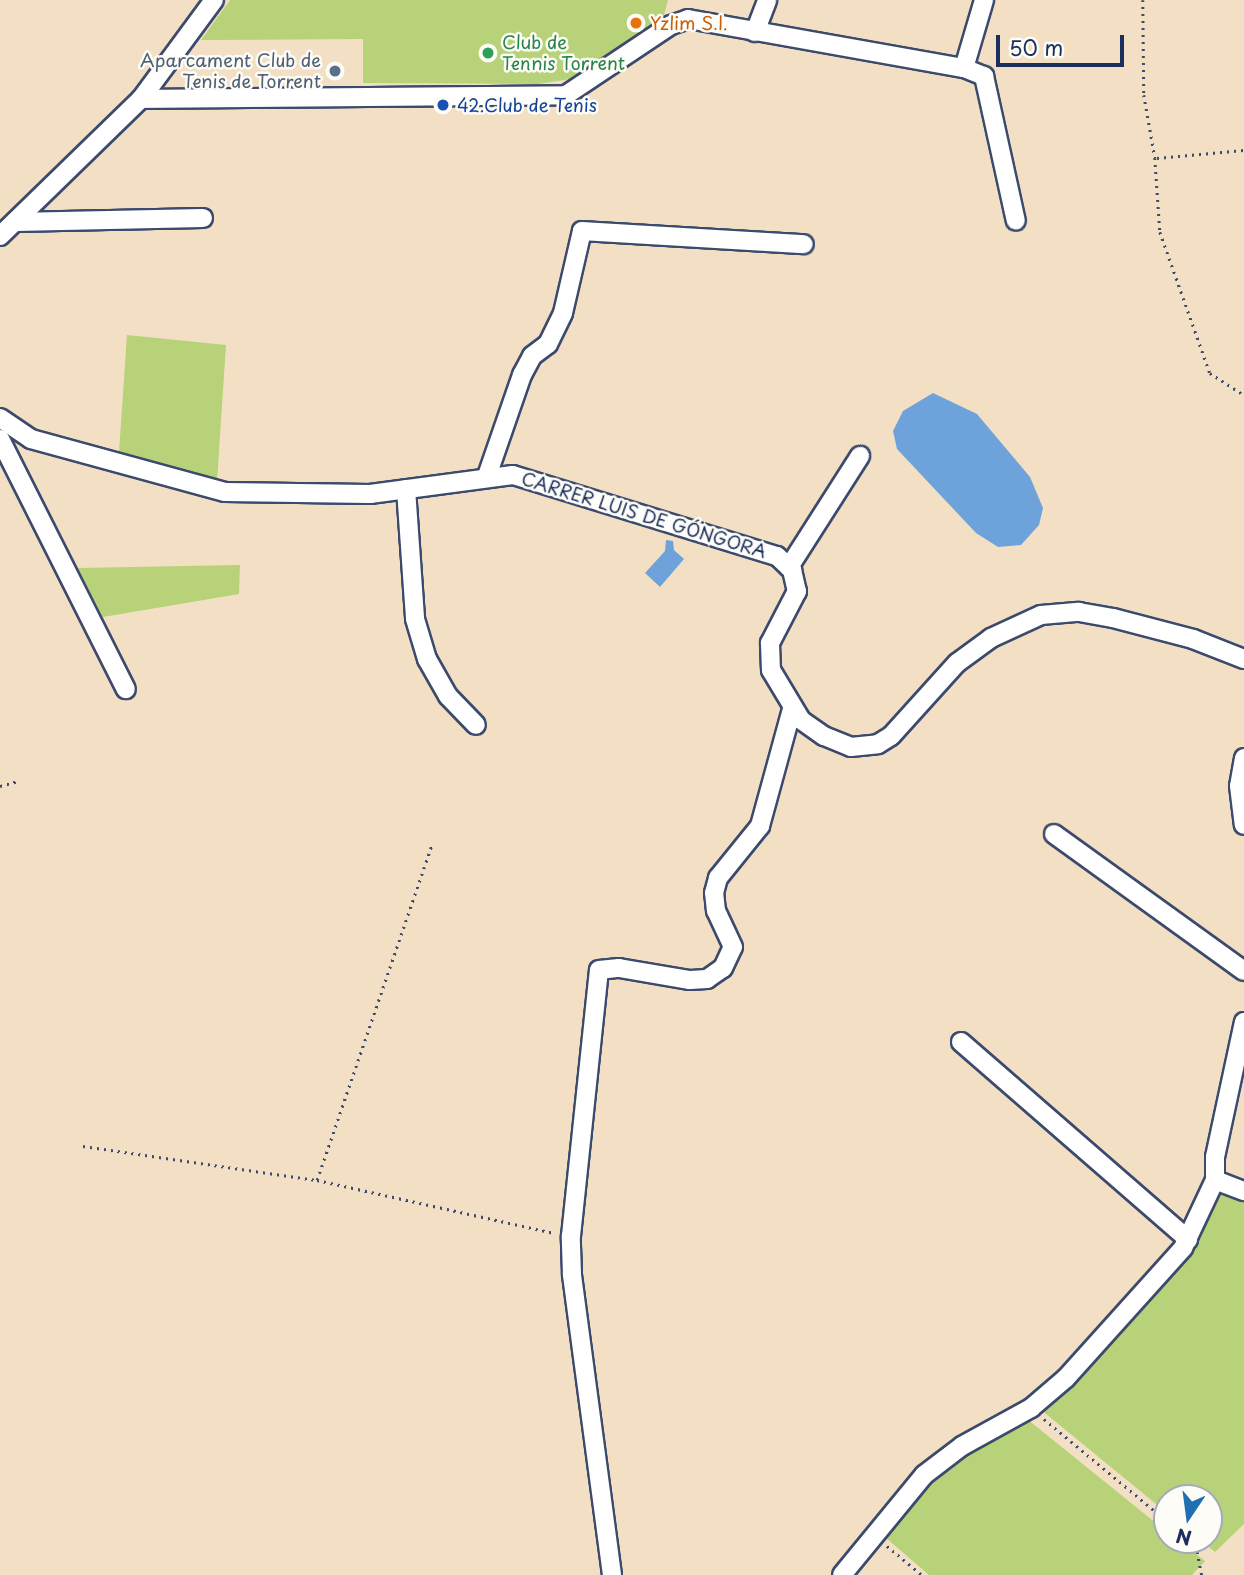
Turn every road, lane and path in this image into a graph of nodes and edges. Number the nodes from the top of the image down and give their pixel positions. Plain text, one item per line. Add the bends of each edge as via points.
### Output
1 (214, 0) edge
2 (767, 0) edge
3 (984, 0) edge
4 (1143, 0) edge
5 (755, 32) junction
6 (964, 68) junction
7 (141, 99) junction
8 (1244, 150) edge
9 (1155, 158) junction
10 (203, 218) dead end
11 (1016, 221) dead end
12 (15, 222) junction
13 (0, 236) edge
14 (804, 244) dead end
15 (1244, 395) edge
16 (0, 418) edge
17 (0, 439) edge
18 (860, 456) dead end
19 (487, 476) junction
20 (406, 489) junction
21 (789, 567) junction
22 (1244, 659) edge
23 (126, 689) dead end
24 (792, 709) junction
25 (476, 725) dead end
26 (1244, 758) edge
27 (19, 782) dead end
28 (0, 786) edge
29 (1244, 825) edge
30 (1054, 834) dead end
31 (432, 844) dead end
32 (1244, 971) edge
33 (1244, 1022) edge
34 (961, 1042) dead end
35 (83, 1146) dead end
36 (317, 1180) junction
37 (1215, 1180) junction
38 (1244, 1191) edge
39 (571, 1236) junction
40 (1188, 1239) junction
41 (1031, 1408) junction
42 (1153, 1509) edge
43 (876, 1537) junction
44 (1198, 1554) edge
45 (612, 1575) edge
46 (842, 1575) edge
47 (922, 1575) edge
48 (1202, 1575) edge

1 - 7 street
2 - 5 street
3 - 6 street
4 - 9 path via 1144,95
5 - 6 street
5 - 7 street via 688,19 671,24 566,95
6 - 11 street via 984,76
7 - 12 street
8 - 9 path
9 - 15 path via 1160,232 1210,373
10 - 12 street
12 - 13 street
14 - 19 street via 582,231 563,313 548,344 532,356 522,375
16 - 20 street, CARRER LUIS DE GÓNGORA via 31,439 225,492 370,494
17 - 23 street
18 - 21 street
19 - 20 street, CARRER LUIS DE GÓNGORA
19 - 21 street, CARRER LUIS DE GÓNGORA via 513,475 777,555
20 - 25 street via 415,619 427,659 448,696
21 - 24 street, CARRER LUIS DE GÓNGORA via 797,591 770,643 769,657
22 - 24 street, CARRER LUIS DE GÓNGORA via 1193,639 1113,618 1061,612 1025,620 991,638 937,681 878,744 850,747 837,743
24 - 39 street via 760,826 716,885 716,911 733,947 723,968 707,979 690,980 619,968 599,971
26 - 29 street via 1239,786
27 - 28 path
30 - 32 street
31 - 36 path
33 - 37 street via 1215,1157
34 - 40 street
35 - 36 path
36 - 39 path
37 - 38 street
37 - 40 street
39 - 45 street via 576,1312
40 - 41 street via 1066,1378
41 - 42 path
41 - 43 street via 962,1446 924,1475 902,1496
43 - 46 street
43 - 47 path
44 - 48 path

